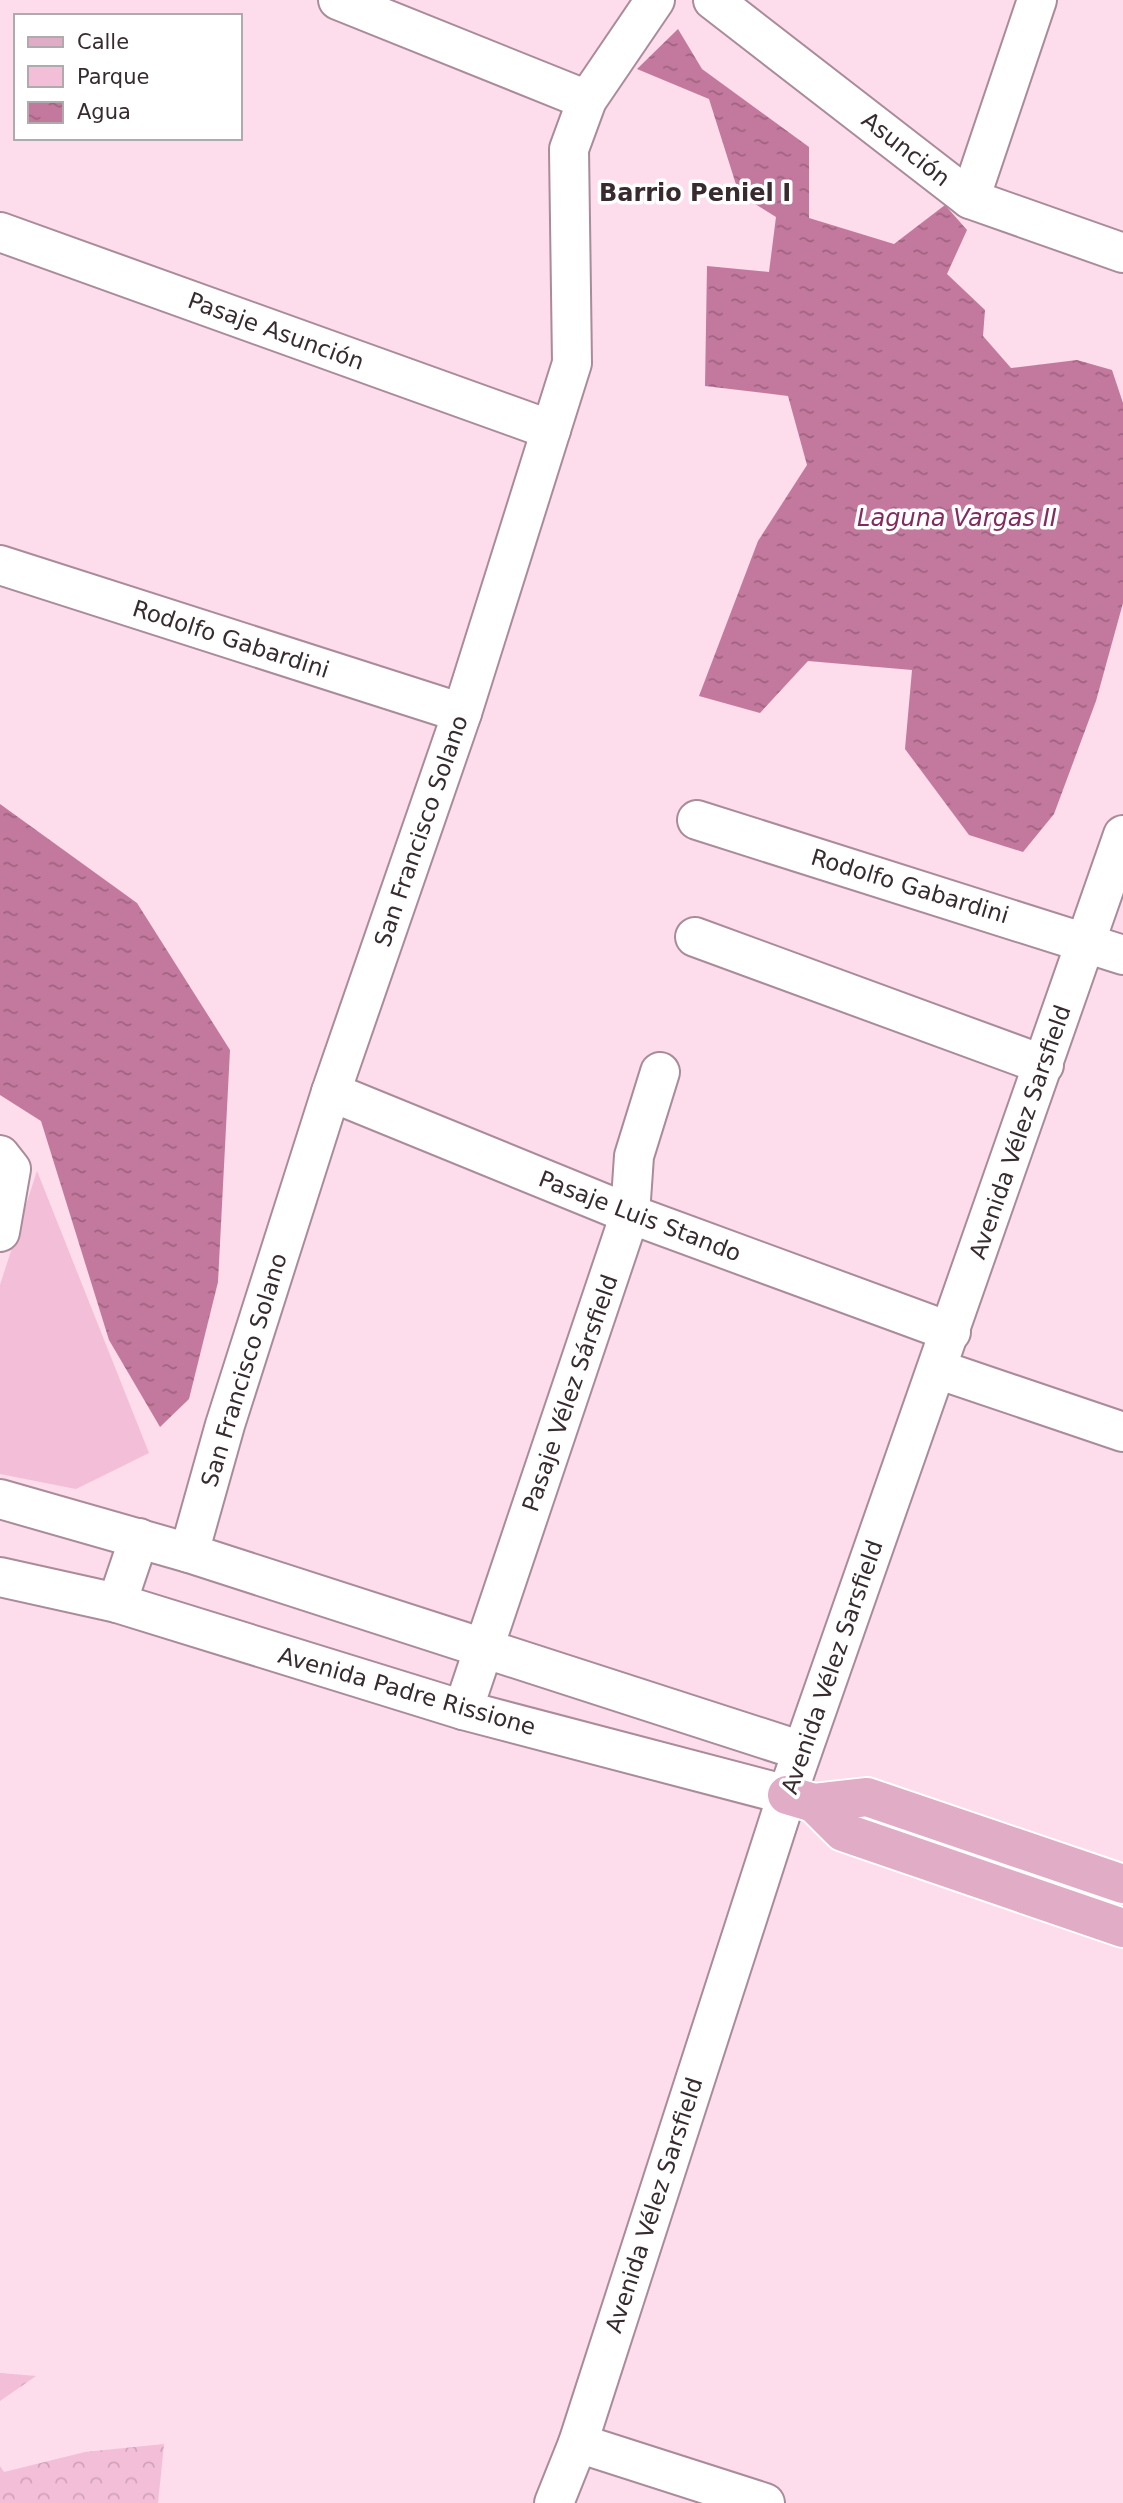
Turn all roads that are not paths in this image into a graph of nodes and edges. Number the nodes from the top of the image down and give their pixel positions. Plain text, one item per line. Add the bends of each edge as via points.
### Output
1 (338, 0) edge
2 (655, 0) edge
3 (713, 0) edge
4 (1037, 0) edge
5 (587, 100) junction
6 (971, 199) junction
7 (0, 232) edge
8 (1123, 253) edge
9 (551, 430) junction
10 (0, 565) edge
11 (462, 713) junction
12 (697, 820) dead end
13 (1123, 835) edge
14 (695, 937) dead end
15 (1086, 941) junction
16 (1123, 955) edge
17 (1044, 1065) junction
18 (660, 1072) dead end
19 (331, 1092) junction
20 (0, 1155) edge
21 (630, 1214) junction
22 (0, 1232) edge
23 (951, 1332) junction
24 (937, 1369) junction
25 (1123, 1432) edge
26 (0, 1499) edge
27 (139, 1538) junction
28 (189, 1553) junction
29 (0, 1577) edge
30 (117, 1603) junction
31 (484, 1649) junction
32 (463, 1710) junction
33 (802, 1751) junction
34 (801, 1799) junction
35 (1123, 1884) edge
36 (1123, 1928) edge
37 (578, 2443) junction
38 (554, 2503) edge
39 (765, 2503) edge

1 - 5 street
2 - 5 street
3 - 6 street, Asunción
4 - 6 street
5 - 9 street, San Francisco Solano via 569,149 572,363
6 - 8 street, Asunción
7 - 9 street, Pasaje Asunción
9 - 11 street, San Francisco Solano
10 - 11 street, Rodolfo Gabardini
11 - 19 street, San Francisco Solano
12 - 15 street, Rodolfo Gabardini
13 - 15 street, Avenida Vélez Sarsfield
14 - 17 street
15 - 16 street, Rodolfo Gabardini
15 - 17 street, Avenida Vélez Sarsfield
17 - 23 street, Avenida Vélez Sarsfield
18 - 21 street, Pasaje Vélez Sársfield via 634,1156
19 - 21 street, Pasaje Luis Stando
19 - 28 street, San Francisco Solano
20 - 22 street via 11,1169
21 - 23 street, Pasaje Luis Stando
21 - 31 street, Pasaje Vélez Sársfield
23 - 24 street, Avenida Vélez Sarsfield
24 - 25 street
24 - 33 street, Avenida Vélez Sarsfield
26 - 27 street
27 - 28 street
27 - 30 street
28 - 31 street
29 - 30 street, Avenida Padre Rissione
30 - 32 street, Avenida Padre Rissione
31 - 32 street, Pasaje Vélez Sársfield
31 - 33 street
32 - 34 street, Avenida Padre Rissione
33 - 34 street, Avenida Vélez Sarsfield
34 - 35 main road, Avenida Padre Rissione via 867,1797
34 - 36 main road via 843,1832
34 - 37 street, Avenida Vélez Sarsfield
37 - 38 street, Avenida Vélez Sarsfield
37 - 39 street

